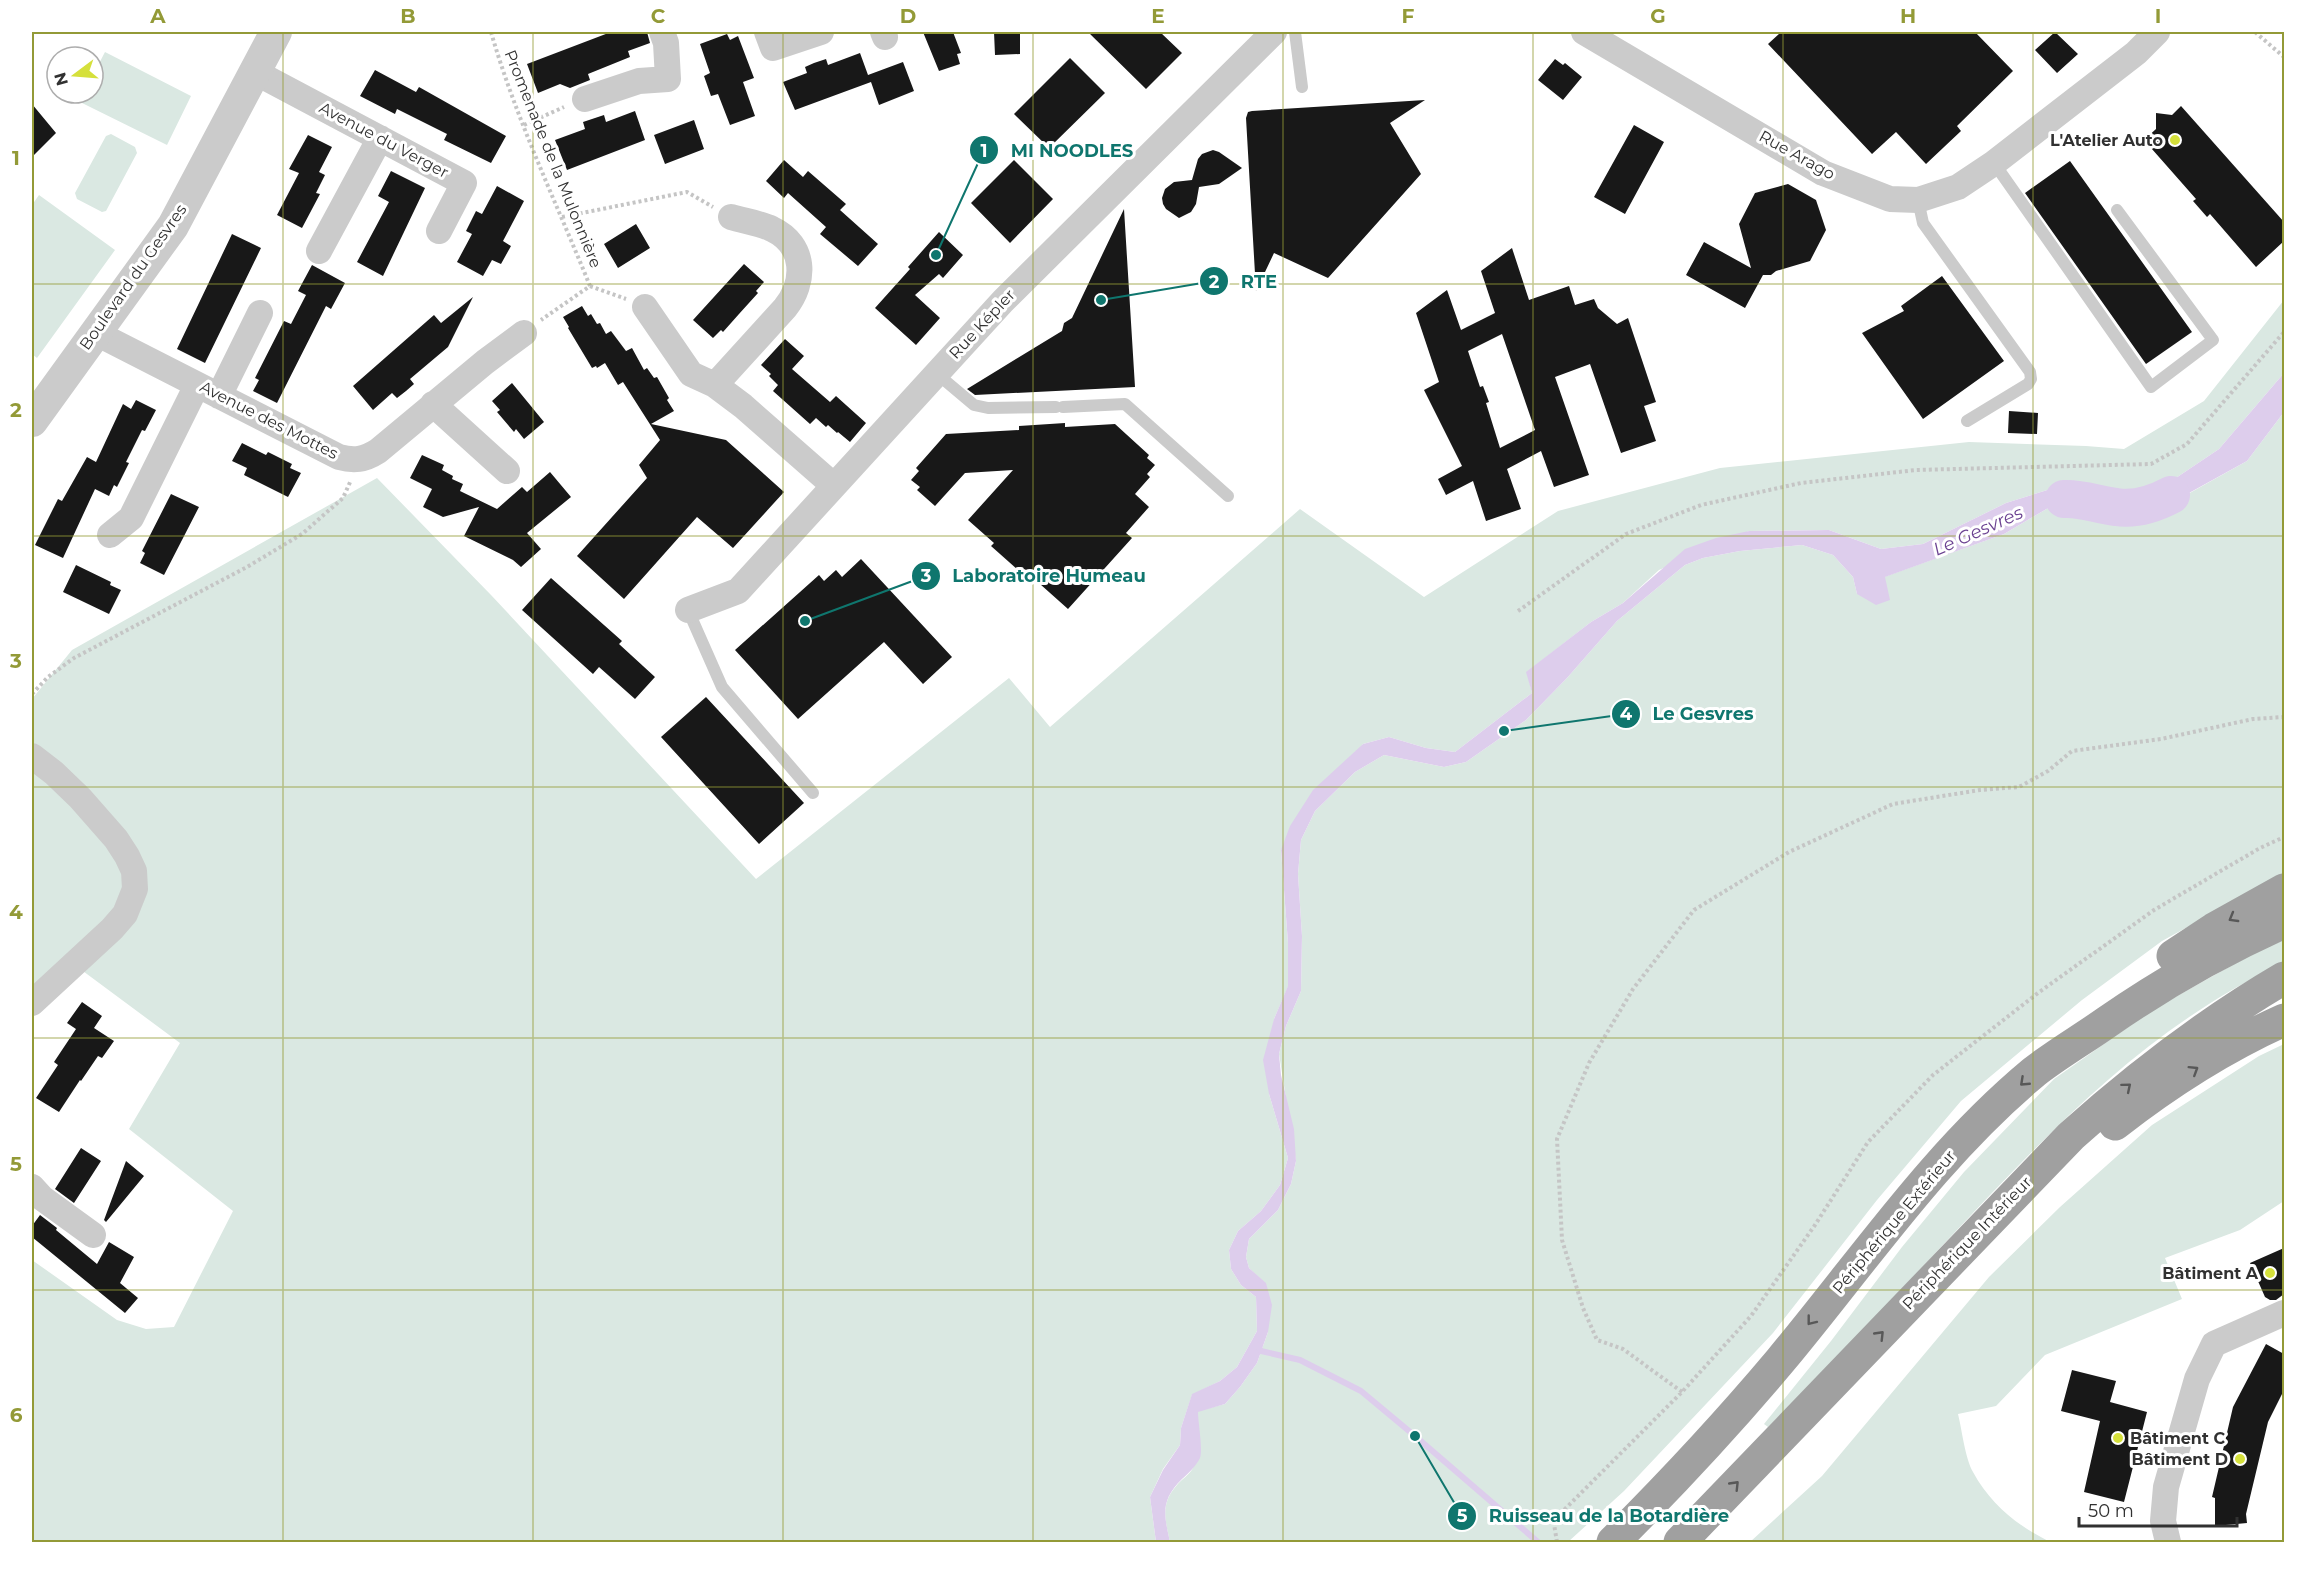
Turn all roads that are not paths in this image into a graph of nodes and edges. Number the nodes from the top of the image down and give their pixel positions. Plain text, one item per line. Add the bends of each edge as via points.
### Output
1 (276, 32) edge
2 (662, 32) edge
3 (767, 32) edge
4 (821, 32) edge
5 (1274, 32) edge
6 (1295, 32) edge
7 (1584, 32) edge
8 (2157, 32) edge
9 (255, 72) junction
10 (1302, 87) dead end
11 (585, 99) road end
12 (380, 138) junction
13 (1994, 163) junction
14 (1918, 200) junction
15 (2117, 210) dead end
16 (731, 217) road end
17 (439, 231) dead end
18 (319, 251) dead end
19 (645, 307) road end
20 (260, 313) dead end
21 (96, 333) junction
22 (524, 333) road end
23 (936, 373) junction
24 (715, 385) junction
25 (208, 390) junction
26 (433, 404) junction
27 (32, 421) edge
28 (1967, 421) dead end
29 (507, 471) dead end
30 (833, 485) junction
31 (1228, 496) dead end
32 (110, 535) dead end
33 (688, 610) joint
34 (32, 756) edge
35 (813, 793) dead end
36 (2284, 890) edge
37 (2284, 922) edge
38 (2284, 978) edge
39 (32, 1003) edge
40 (2123, 1010) junction
41 (2284, 1020) edge
42 (32, 1187) edge
43 (1981, 1231) junction
44 (93, 1235) dead end
45 (2284, 1313) edge
46 (1613, 1542) edge
47 (1680, 1542) edge
48 (2168, 1542) edge

1 - 9 street, Boulevard du Gesvres
2 - 11 street via 668,79 639,81
3 - 4 street via 773,48
5 - 23 street, Rue Képler via 1003,301
6 - 10 lane
7 - 14 street, Rue Arago via 1823,173 1890,199
8 - 13 street, Rue Arago via 2136,53
9 - 12 street, Avenue du Verger
9 - 21 street, Boulevard du Gesvres via 173,226
12 - 17 street, Avenue du Verger via 464,183
12 - 18 street
13 - 14 street, Rue Arago via 1958,187
13 - 15 lane via 2151,387 2213,339
14 - 28 lane via 1923,223 2030,372 2028,384
16 - 24 street via 772,229 786,238 800,267 799,285 785,308
19 - 24 street via 691,374
20 - 25 street
21 - 25 street, Avenue des Mottes
21 - 27 street, Boulevard du Gesvres
22 - 26 street, Avenue des Mottes
23 - 30 street, Rue Képler
23 - 31 lane via 974,405 988,408 1125,404
24 - 30 street
25 - 26 street, Avenue des Mottes via 339,457 359,460 378,452
25 - 32 street via 131,518
26 - 29 street
30 - 33 street, Rue Képler via 738,591
33 - 35 lane via 722,687
34 - 39 street via 80,798 116,839 134,871 135,889 125,914 112,929
36 -> 40 highway via 2136,980
37 - 40 highway, Périphérique Extérieur via 2206,961
43 -> 38 highway, Périphérique Intérieur via 2071,1136 2133,1081
40 -> 46 highway, Périphérique Extérieur via 2034,1073 1926,1179 1780,1361
43 -> 41 highway via 2021,1211 2100,1135 2144,1102
42 - 44 street
47 -> 43 highway, Périphérique Intérieur
45 - 48 street via 2214,1344 2197,1380 2166,1487 2163,1521

